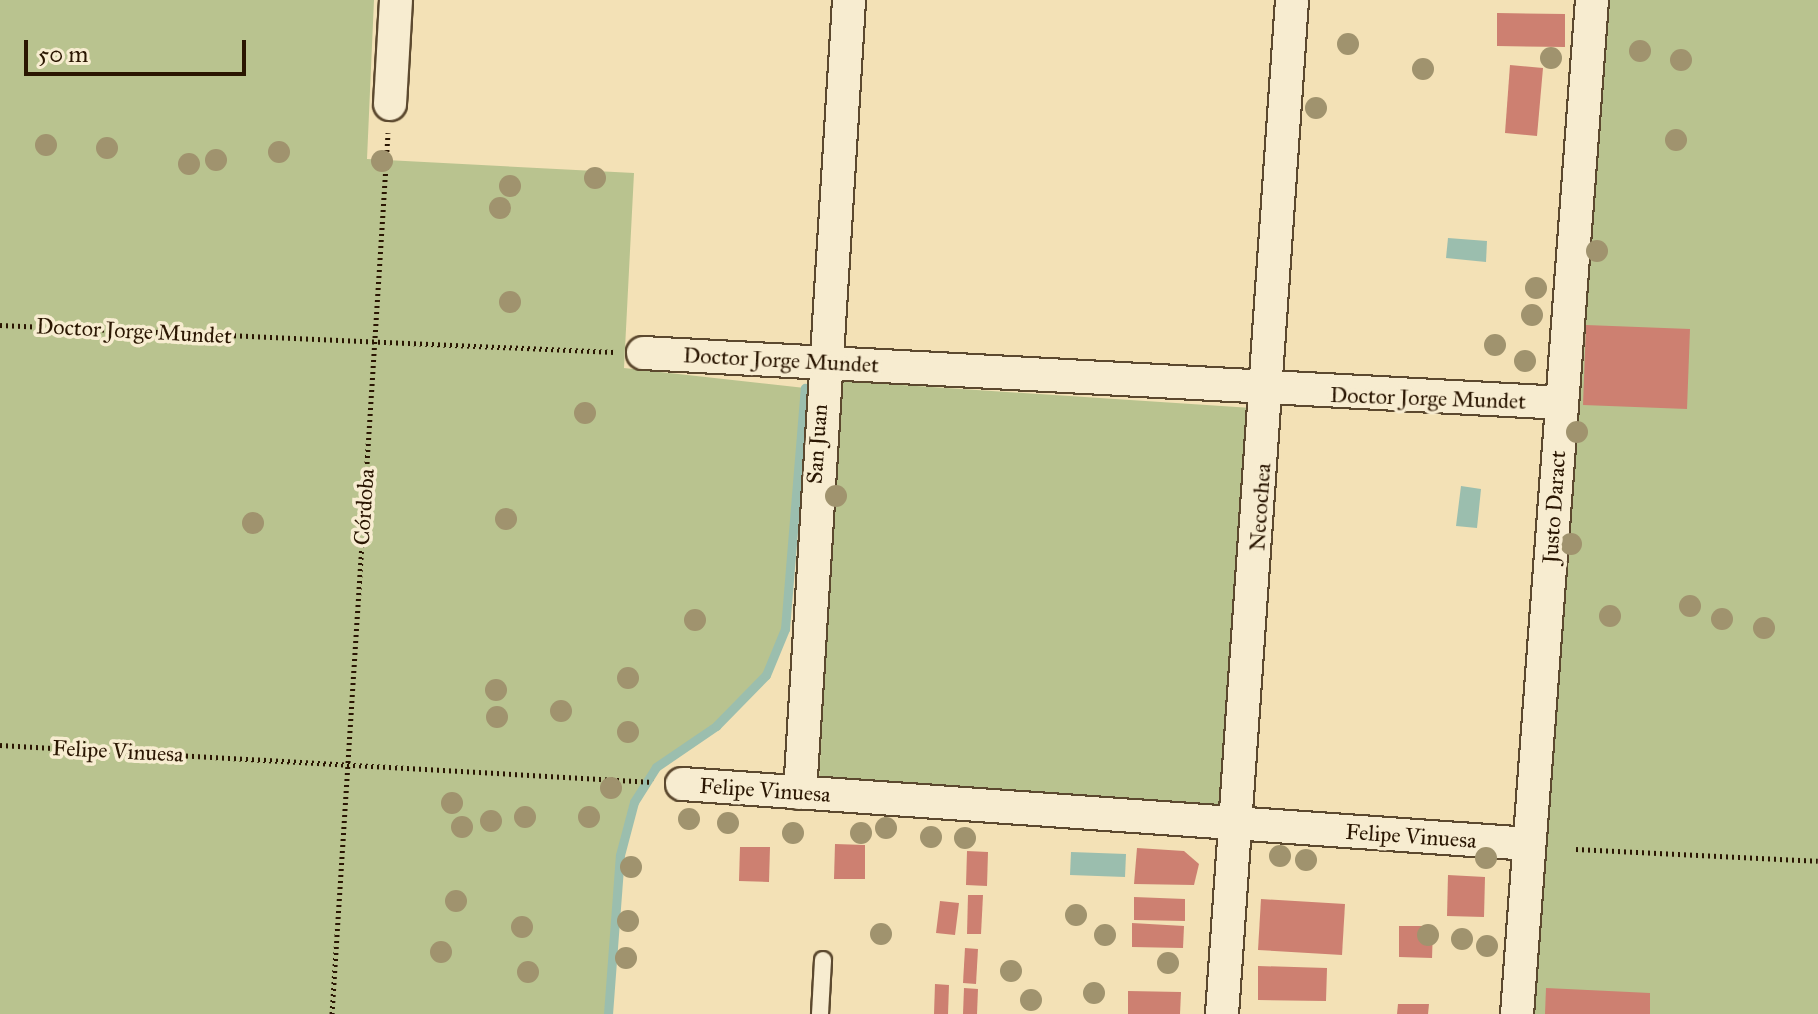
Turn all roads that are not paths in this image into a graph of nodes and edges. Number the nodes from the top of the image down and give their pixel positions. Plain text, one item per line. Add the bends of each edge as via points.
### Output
1 (396, 0) edge
2 (849, 0) edge
3 (1292, 0) edge
4 (1592, 0) edge
5 (390, 104) road end
6 (643, 353) road end
7 (823, 361) junction
8 (1266, 392) junction
9 (1562, 403) junction
10 (682, 784) road end
11 (800, 793) junction
12 (1240, 825) junction
13 (1529, 844) junction
14 (823, 960) dead end
15 (820, 1014) edge
16 (1222, 1014) edge
17 (1517, 1014) edge

1 - 5 street
2 - 7 street, San Juan
3 - 8 street, Necochea
4 - 9 street, Justo Daract
6 - 7 street, Doctor Jorge Mundet
7 - 8 street, Doctor Jorge Mundet
7 - 11 street, San Juan
8 - 9 street, Doctor Jorge Mundet
8 - 12 street, Necochea
9 - 13 street, Justo Daract
10 - 11 street, Felipe Vinuesa
11 - 12 street, Felipe Vinuesa
12 - 13 street, Felipe Vinuesa
12 - 16 street, Necochea
13 - 17 street, Justo Daract
14 - 15 lane

